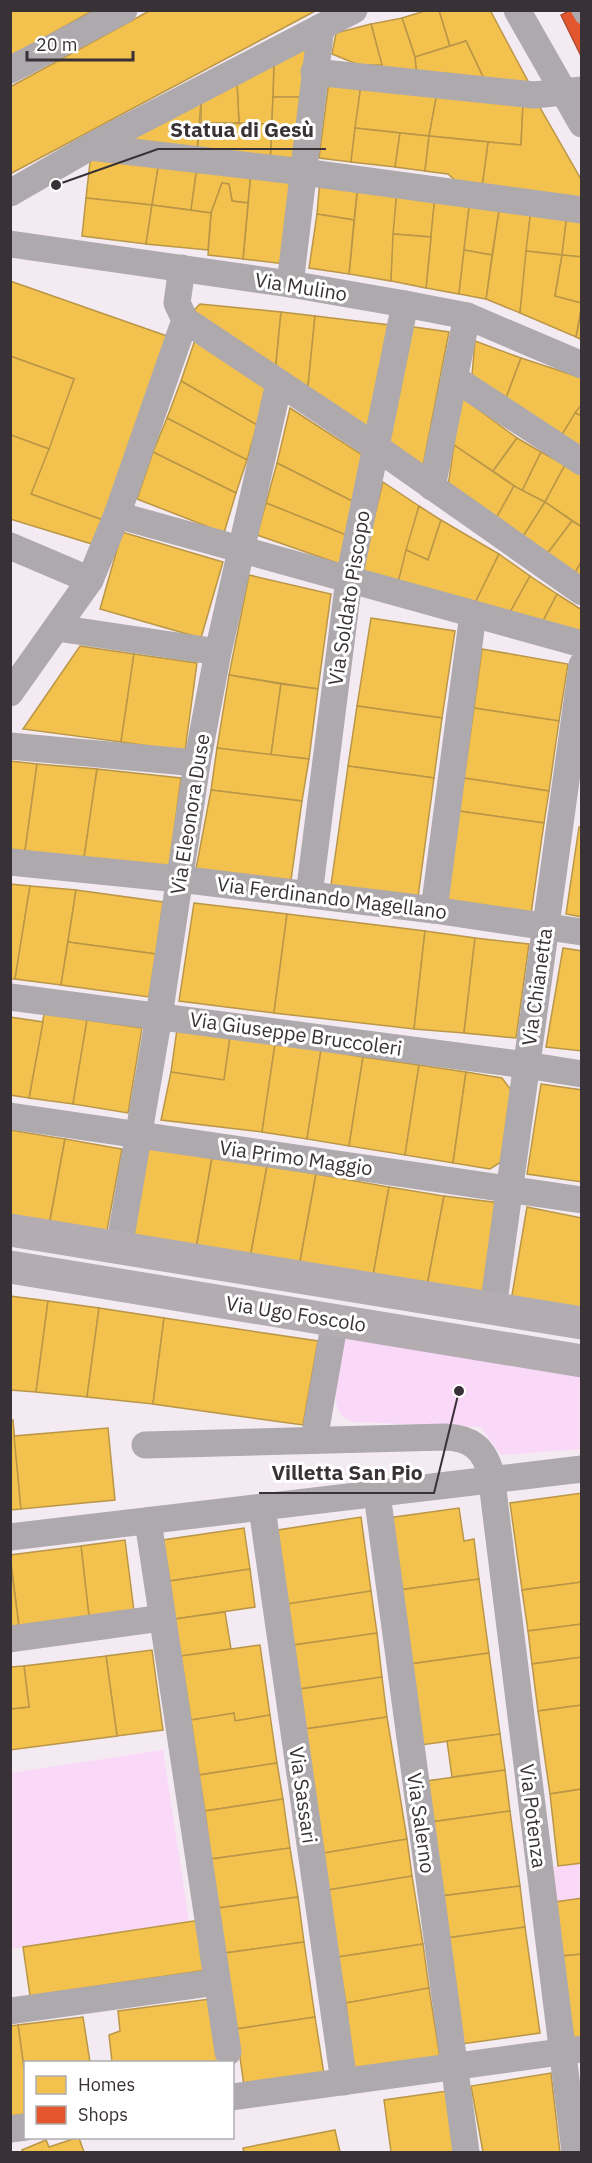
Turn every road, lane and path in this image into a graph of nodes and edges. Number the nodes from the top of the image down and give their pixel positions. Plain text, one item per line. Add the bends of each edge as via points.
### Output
1 (124, 10) edge
2 (354, 10) edge
3 (517, 10) edge
4 (578, 10) edge
5 (582, 17) edge
6 (321, 27) junction
7 (10, 70) edge
8 (314, 72) junction
9 (572, 91) edge
10 (582, 124) edge
11 (90, 147) junction
12 (303, 172) junction
13 (10, 193) edge
14 (582, 210) edge
15 (10, 244) edge
16 (182, 268) junction
17 (290, 284) junction
18 (405, 304) junction
19 (467, 316) junction
20 (185, 320) junction
21 (582, 365) edge
22 (454, 378) junction
23 (279, 383) junction
24 (376, 447) junction
25 (582, 462) edge
26 (432, 487) junction
27 (117, 514) junction
28 (10, 546) edge
29 (240, 549) junction
30 (349, 579) junction
31 (90, 580) junction
32 (582, 592) edge
33 (473, 614) junction
34 (57, 628) junction
35 (582, 644) edge
36 (218, 652) junction
37 (582, 665) edge
38 (10, 693) edge
39 (10, 746) edge
40 (197, 764) junction
41 (572, 811) edge
42 (10, 862) edge
43 (179, 879) junction
44 (309, 895) junction
45 (434, 910) junction
46 (546, 927) junction
47 (582, 932) edge
48 (10, 997) edge
49 (159, 1016) junction
50 (526, 1065) junction
51 (582, 1074) edge
52 (10, 1116) edge
53 (138, 1135) junction
54 (509, 1190) junction
55 (582, 1200) edge
56 (10, 1230) edge
57 (119, 1248) junction
58 (10, 1267) edge
59 (493, 1308) junction
60 (335, 1320) junction
61 (582, 1323) edge
62 (582, 1361) edge
63 (314, 1440) junction
64 (145, 1445) dead end
65 (582, 1469) edge
66 (492, 1480) junction
67 (377, 1494) junction
68 (262, 1508) junction
69 (148, 1521) junction
70 (10, 1537) edge
71 (162, 1618) junction
72 (10, 1639) edge
73 (217, 1982) junction
74 (10, 2011) edge
75 (572, 2050) edge
76 (228, 2052) dead end
77 (454, 2067) junction
78 (344, 2082) junction
79 (234, 2097) edge
80 (466, 2152) edge
81 (574, 2152) edge

1 - 7 street
2 - 6 street
3 - 9 street
4 - 5 lane
6 - 8 street
6 - 11 street
8 - 9 street via 534,95
8 - 12 street
9 - 10 street
11 - 12 street
11 - 13 street
12 - 14 street
12 - 17 street
15 - 16 street, Via Mulino
16 - 17 street, Via Mulino
16 - 20 street via 177,303
17 - 18 street, Via Mulino
18 - 19 street, Via Mulino
18 - 24 street, Via Soldato Piscopo
19 - 21 street, Via Mulino
19 - 22 street
20 - 23 street
20 - 27 street
22 - 25 street
22 - 26 street
23 - 24 street
23 - 29 street, Via Eleonora Duse
24 - 26 street
24 - 30 street, Via Soldato Piscopo
26 - 32 street
27 - 29 street
27 - 31 street
28 - 31 street
29 - 30 street
29 - 36 street, Via Eleonora Duse
30 - 33 street
30 - 44 street, Via Soldato Piscopo
31 - 34 street
33 - 35 street
33 - 45 street
34 - 36 street
34 - 38 street
36 - 40 street, Via Eleonora Duse
37 - 41 street, Via Chianetta
39 - 40 street
40 - 43 street, Via Eleonora Duse
41 - 46 street, Via Chianetta
42 - 43 street, Via Ferdinando Magellano
43 - 44 street, Via Ferdinando Magellano
43 - 49 street, Via Eleonora Duse
44 - 45 street, Via Ferdinando Magellano
45 - 46 street, Via Ferdinando Magellano
46 - 47 street, Via Ferdinando Magellano
46 - 50 street, Via Chianetta
48 - 49 street, Via Giuseppe Bruccoleri
49 - 50 street, Via Giuseppe Bruccoleri
49 - 53 street, Via Eleonora Duse
50 - 51 street, Via Giuseppe Bruccoleri
50 - 54 street, Via Chianetta
52 - 53 street, Via Primo Maggio
53 - 54 street, Via Primo Maggio
53 - 57 street, Via Eleonora Duse
54 - 55 street, Via Primo Maggio
54 - 59 street, Via Chianetta
56 - 57 main road, Via Ugo Foscolo
57 - 59 main road, Via Ugo Foscolo
58 - 60 main road, Via Ugo Foscolo
59 - 61 main road, Via Ugo Foscolo
60 - 62 main road, Via Ugo Foscolo
60 - 63 street
63 - 64 street, Via Potenza
63 - 66 street, Via Potenza via 428,1436 467,1439 484,1457
65 - 66 street
66 - 67 street
66 - 75 street, Via Potenza
67 - 68 street
67 - 77 street, Via Salerno
68 - 69 street
68 - 78 street, Via Sassari
69 - 70 street
69 - 71 street
71 - 72 street
71 - 73 street
73 - 74 street
73 - 76 street
75 - 77 street
75 - 81 street, Via Potenza
77 - 78 street
77 - 80 street, Via Salerno
78 - 79 street

